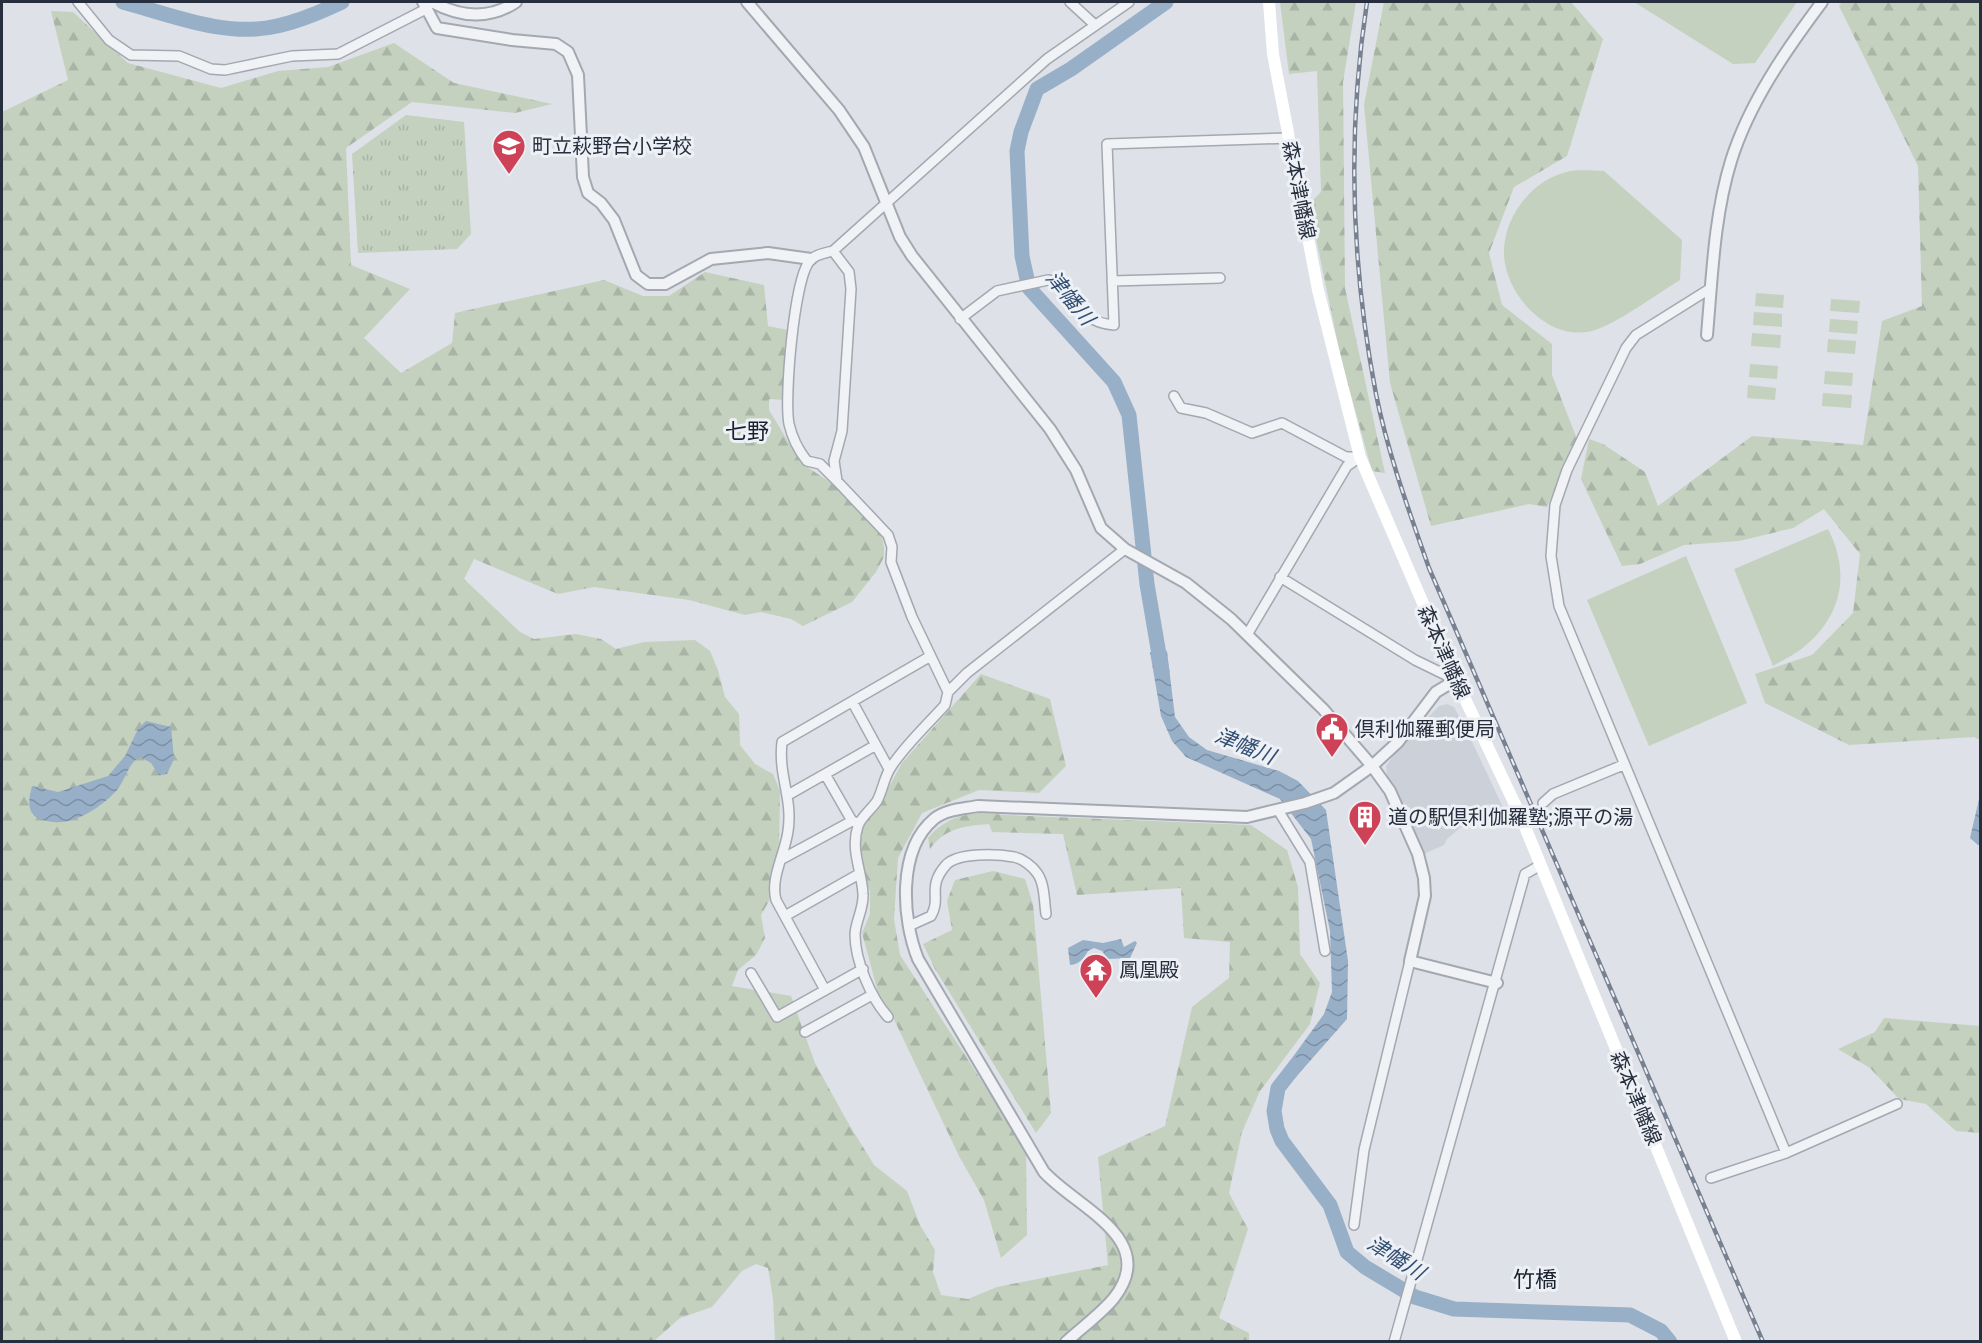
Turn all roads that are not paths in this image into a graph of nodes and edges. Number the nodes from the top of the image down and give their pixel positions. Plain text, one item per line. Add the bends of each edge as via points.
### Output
1 (78, 2) edge
2 (516, 2) edge
3 (747, 2) edge
4 (1070, 2) edge
5 (1129, 2) edge
6 (1269, 2) edge
7 (1822, 2) edge
8 (427, 4) edge
9 (1095, 25) junction
10 (1289, 138) junction
11 (886, 201) junction
12 (833, 250) junction
13 (811, 259) junction
14 (1220, 278) dead end
15 (1112, 281) junction
16 (1711, 288) junction
17 (960, 319) junction
18 (1707, 335) dead end
19 (1174, 396) dead end
20 (1360, 457) junction
21 (837, 481) junction
22 (1125, 549) junction
23 (1280, 577) junction
24 (1247, 635) junction
25 (929, 657) junction
26 (1456, 680) junction
27 (948, 692) junction
28 (853, 703) junction
29 (876, 745) junction
30 (1623, 765) junction
31 (1372, 766) junction
32 (889, 769) junction
33 (825, 774) junction
34 (788, 795) junction
35 (1543, 803) dead end
36 (1278, 810) junction
37 (855, 822) junction
38 (782, 859) junction
39 (1539, 866) junction
40 (859, 874) junction
41 (1046, 914) dead end
42 (784, 916) junction
43 (909, 926) junction
44 (1325, 951) dead end
45 (1410, 961) junction
46 (863, 969) junction
47 (751, 974) dead end
48 (1497, 983) junction
49 (825, 990) junction
50 (872, 995) junction
51 (888, 1017) dead end
52 (805, 1032) dead end
53 (1897, 1104) dead end
54 (1786, 1153) junction
55 (1711, 1178) dead end
56 (1354, 1225) dead end
57 (1066, 1341) edge
58 (1394, 1341) edge
59 (1736, 1341) edge

1 - 8 street via 109,40 131,55 179,56 211,69 225,70 292,56 338,54
2 - 8 street via 502,10 470,16
3 - 11 street via 839,110 864,147
4 - 9 street
5 - 9 street
6 - 10 main road, 森本津幡線 via 1273,54
7 - 16 street via 1776,67 1745,123 1723,200
8 - 13 street via 437,28 556,44 568,52 578,75 583,177 588,193 614,220 636,274 648,284 665,284 711,259 768,253
9 - 11 street via 1047,59
10 - 15 street via 1107,144
10 - 20 main road, 森本津幡線 via 1318,291
11 - 12 street
11 - 17 street via 900,237
12 - 13 street
12 - 21 street via 849,272 852,289 842,431 834,451
13 - 21 street via 804,268 797,297 787,403 789,424 807,461 820,464
14 - 15 street
15 - 17 street via 1114,325 1088,318 1058,282 1048,280 990,294
16 - 18 street
16 - 30 street via 1643,330 1626,348 1567,470 1556,505 1551,556 1559,606
17 - 22 street via 1050,429 1076,470 1101,528
19 - 20 street via 1182,408 1206,413 1252,433 1282,423 1346,457
20 - 23 street via 1347,466
20 - 26 main road, 森本津幡線
21 - 25 street via 888,535 891,562
22 - 24 street via 1186,583
22 - 27 street
23 - 24 street
23 - 26 street via 1415,660
24 - 31 street via 1323,709
25 - 27 street
25 - 28 street
26 - 31 street via 1436,692 1398,742
26 - 39 main road, 森本津幡線 via 1521,818
27 - 32 street via 945,705
28 - 29 street
28 - 34 street via 782,742 781,776
29 - 32 street
29 - 33 street
30 - 35 street via 1552,794
30 - 54 street
31 - 36 street via 1334,793
31 - 45 street via 1394,802 1418,854 1424,878 1425,896
32 - 37 street via 884,788
33 - 34 street
33 - 37 street
34 - 38 street via 788,830
36 - 43 street via 1247,817 978,806 943,813 932,820 917,841 908,862
36 - 44 street via 1310,862
37 - 38 street
37 - 40 street
38 - 42 street via 773,890
39 - 48 street via 1525,874
39 - 59 main road, 森本津幡線
40 - 42 street
40 - 46 street via 863,903 855,933
41 - 43 street via 1042,882 1026,862 1015,857 960,858 945,866 933,885 936,904 930,916
42 - 49 street
43 - 57 street via 918,959 1032,1155 1054,1184 1123,1242 1127,1257 1122,1286 1113,1300
45 - 48 street
45 - 56 street via 1364,1150
46 - 49 street
46 - 50 street
47 - 49 street via 777,1017
48 - 58 street
50 - 51 street
50 - 52 street
53 - 54 street
54 - 55 street

